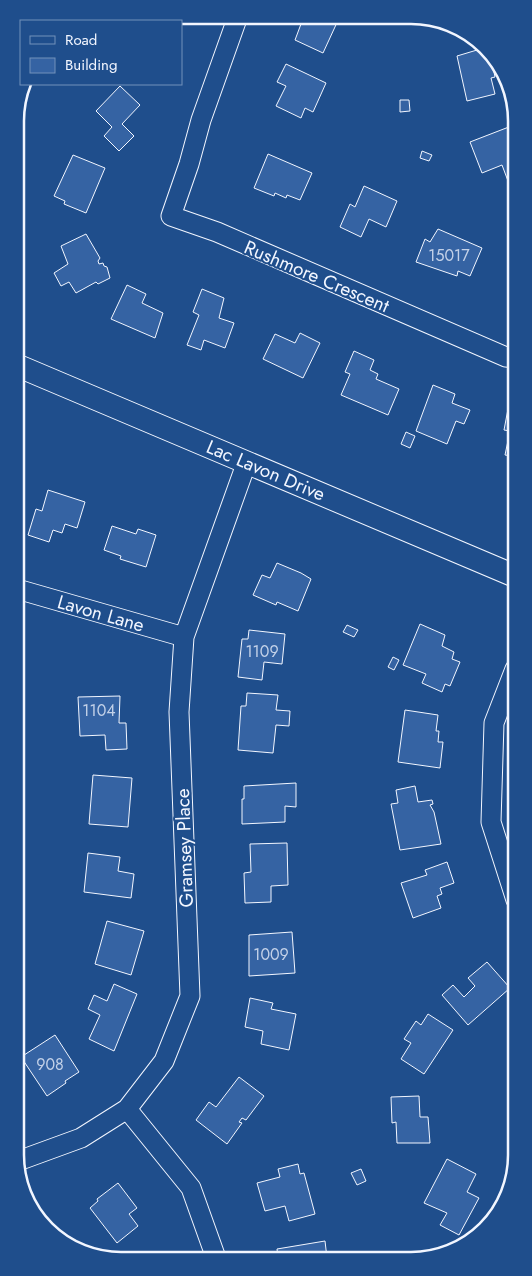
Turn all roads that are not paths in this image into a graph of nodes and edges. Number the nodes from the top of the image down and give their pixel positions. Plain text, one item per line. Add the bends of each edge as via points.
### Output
1 (235, 24) edge
2 (508, 357) edge
3 (24, 368) edge
4 (240, 459) junction
5 (508, 573) edge
6 (24, 591) edge
7 (184, 637) junction
8 (508, 687) edge
9 (508, 874) edge
10 (128, 1109) junction
11 (24, 1159) edge
12 (214, 1252) edge

1 - 2 street, Rushmore Crescent via 171,216 217,232
3 - 4 street, Lac Lavon Drive
4 - 5 street, Lac Lavon Drive
4 - 7 street, Gramsey Place via 244,467
6 - 7 street, Lavon Lane
7 - 10 street, Gramsey Place via 179,712 190,996 164,1061
8 - 9 street via 494,723 492,822
10 - 11 street, Gramsey Place via 81,1138
10 - 12 street via 192,1188

